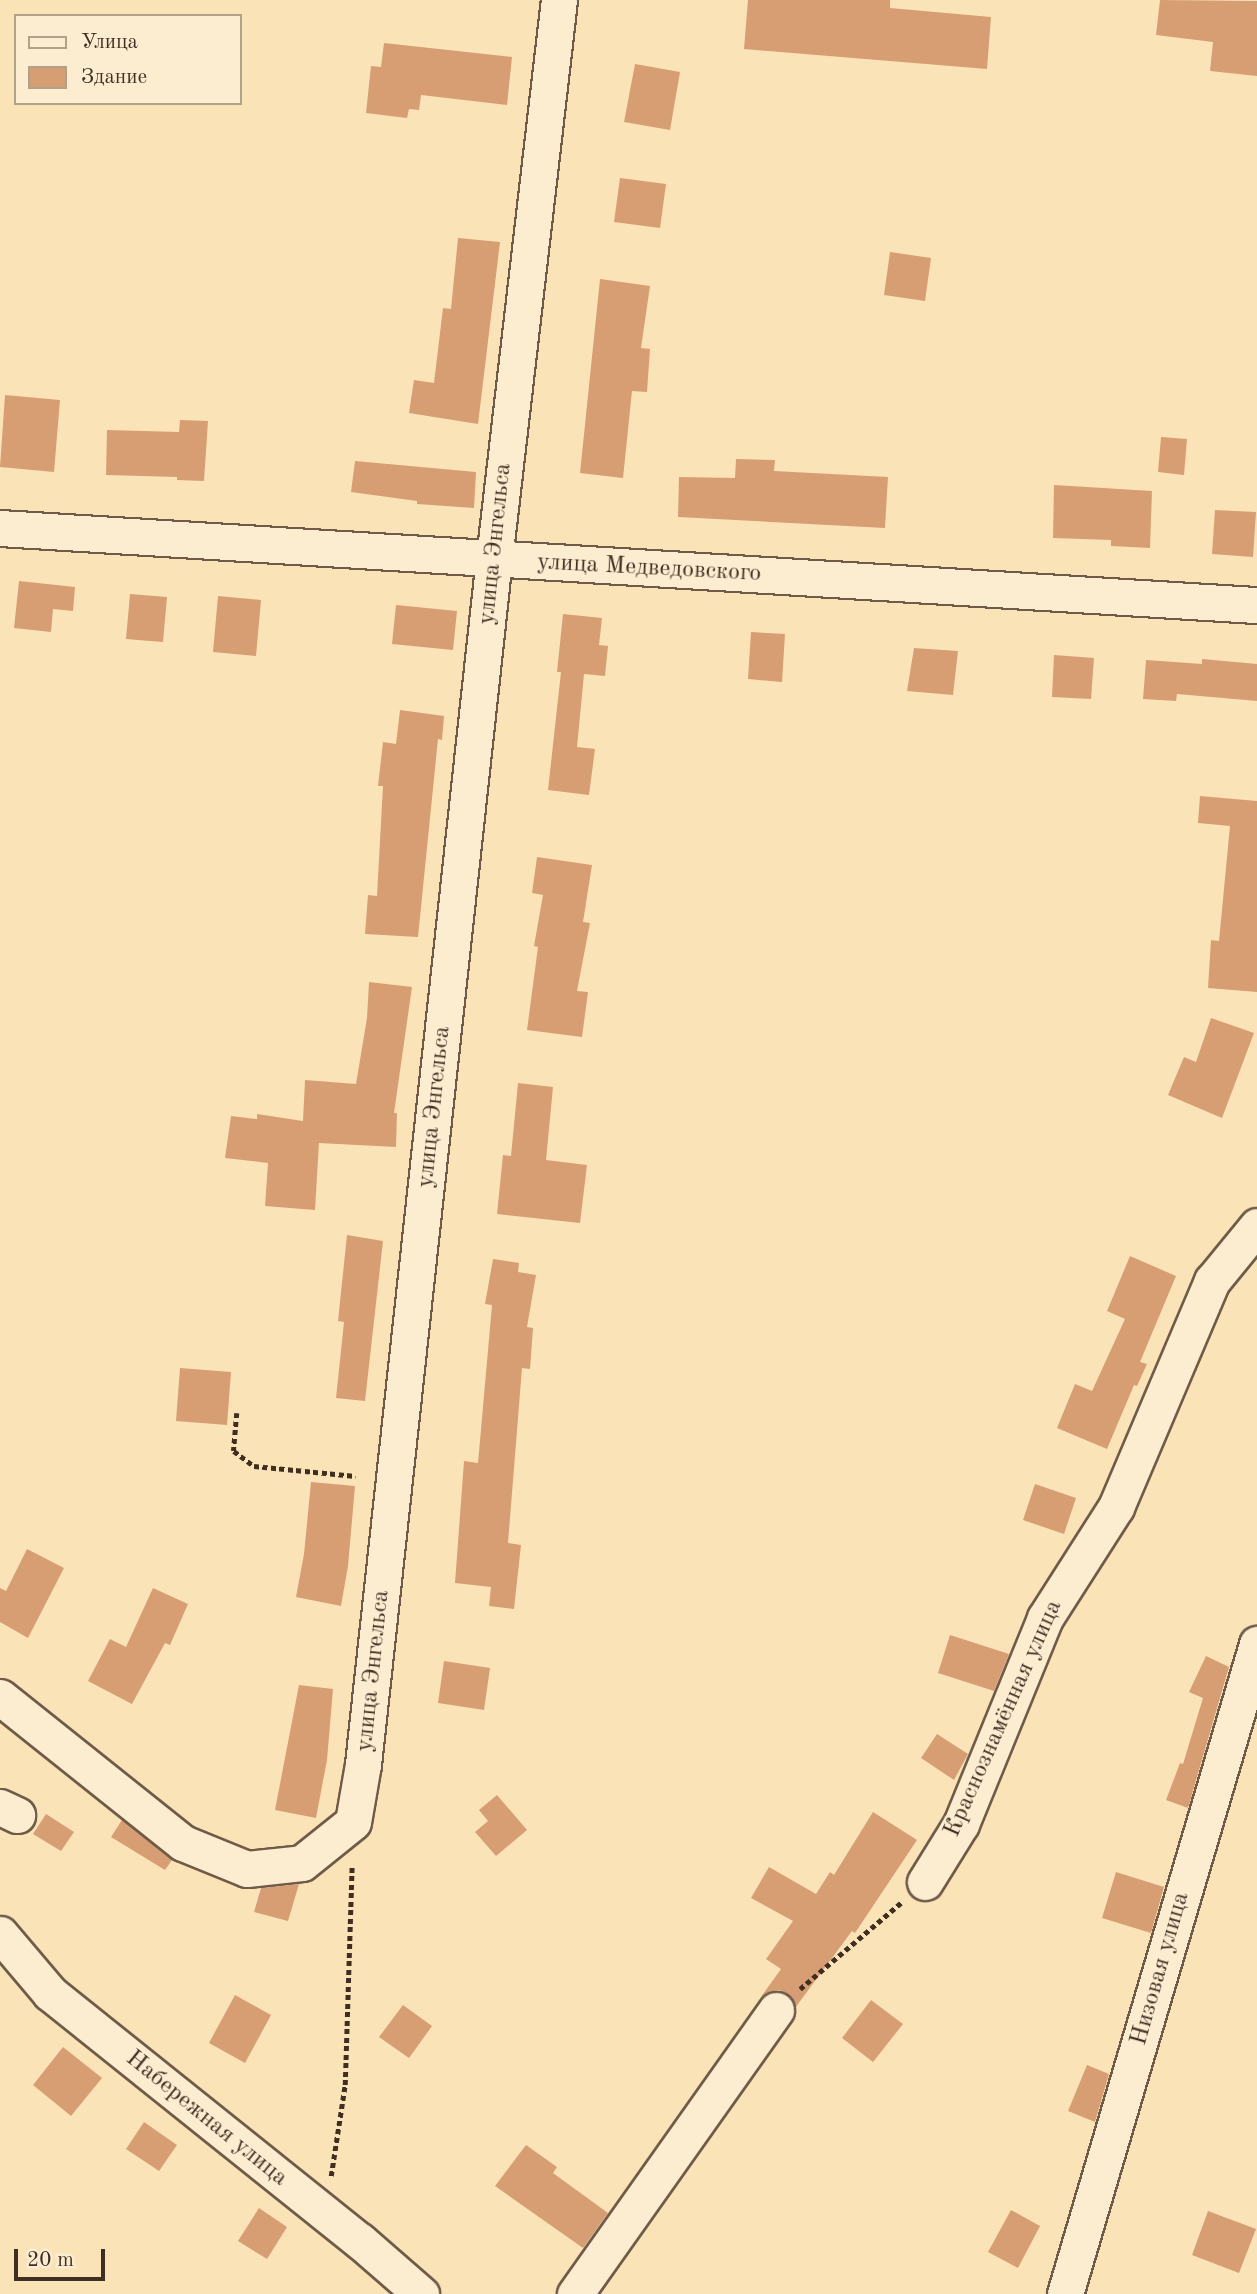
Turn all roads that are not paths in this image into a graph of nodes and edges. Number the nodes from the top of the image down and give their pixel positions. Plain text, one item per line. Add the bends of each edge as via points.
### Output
1 (559, 0) edge
2 (0, 528) edge
3 (494, 559) junction
4 (1257, 605) edge
5 (1257, 1226) edge
6 (1257, 1644) edge
7 (0, 1697) edge
8 (925, 1882) road end
9 (0, 1934) edge
10 (776, 2010) road end
11 (421, 2294) edge
12 (575, 2294) edge
13 (1065, 2294) edge

1 - 3 street, улица Энгельса
2 - 3 street, улица Медведовского
3 - 4 street, улица Медведовского
3 - 7 street, улица Энгельса via 365,1750 353,1822 302,1863 247,1868 183,1843
5 - 8 street, Краснознамённая улица via 1212,1281 1116,1507 1045,1618 961,1824
6 - 13 street, Низовая улица
9 - 11 street, Набережная улица via 50,1993
10 - 12 street

